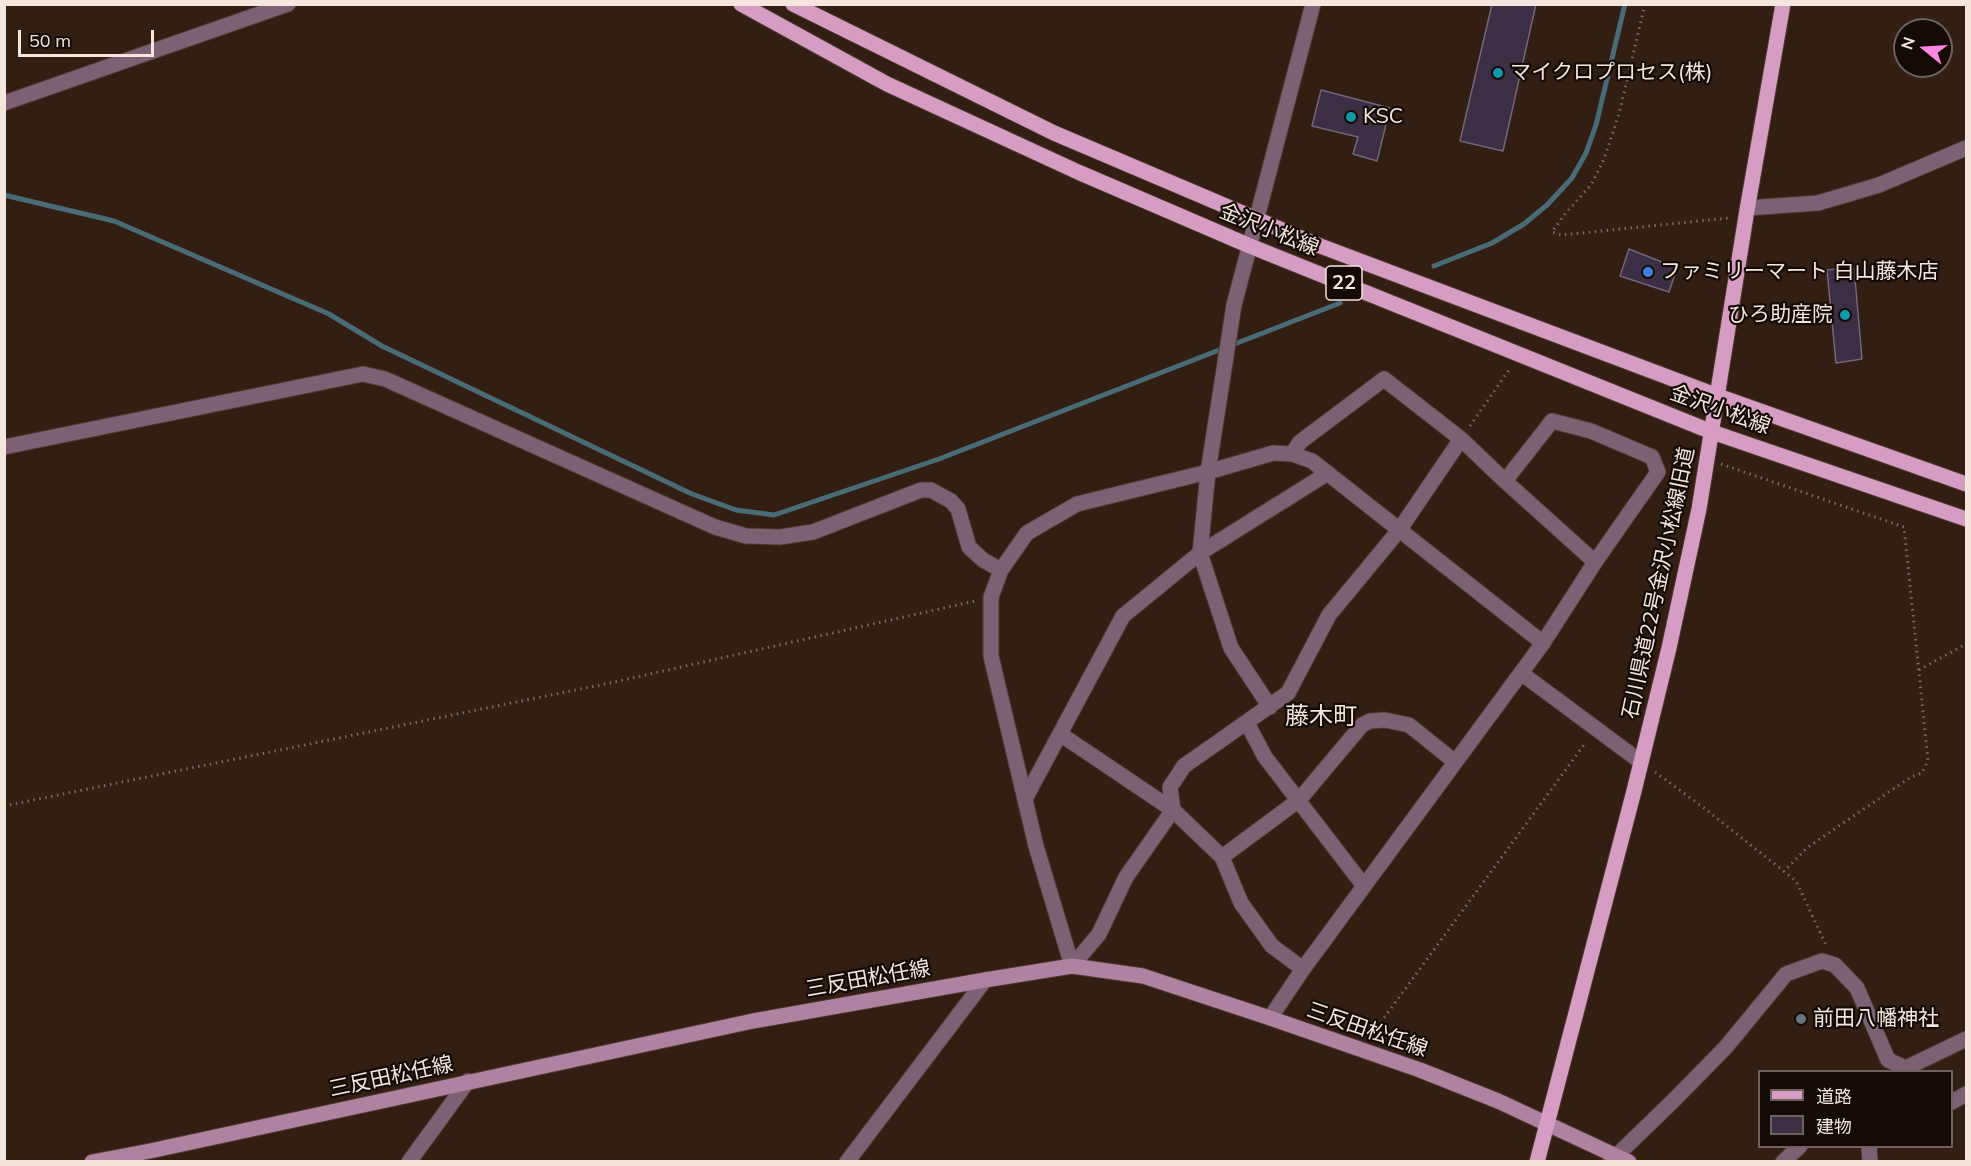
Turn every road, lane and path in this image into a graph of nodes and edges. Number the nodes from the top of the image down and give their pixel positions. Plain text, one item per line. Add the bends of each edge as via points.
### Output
1 (288, 4) edge
2 (741, 4) edge
3 (793, 4) edge
4 (1313, 4) edge
5 (1645, 4) edge
6 (1783, 4) edge
7 (4, 103) edge
8 (1966, 148) edge
9 (1746, 212) junction
10 (1257, 220) junction
11 (1250, 246) junction
12 (1520, 354) junction
13 (1718, 396) junction
14 (1712, 432) junction
15 (1461, 439) junction
16 (4, 447) edge
17 (1292, 454) junction
18 (1707, 459) junction
19 (1208, 472) junction
20 (1328, 473) junction
21 (1505, 482) junction
22 (1966, 484) edge
23 (1966, 519) edge
24 (1400, 529) junction
25 (1200, 553) junction
26 (1595, 562) junction
27 (1001, 570) junction
28 (991, 597) junction
29 (1543, 643) junction
30 (1966, 644) edge
31 (1919, 670) junction
32 (1521, 673) junction
33 (1270, 707) junction
34 (1247, 723) junction
35 (1595, 728) junction
36 (1060, 734) junction
37 (1455, 762) junction
38 (1641, 762) junction
39 (1025, 799) junction
40 (1299, 800) junction
41 (4, 806) edge
42 (1173, 810) junction
43 (1222, 857) junction
44 (1784, 871) junction
45 (1364, 886) junction
46 (1835, 965) junction
47 (1072, 966) junction
48 (1304, 969) junction
49 (985, 980) junction
50 (1270, 1018) junction
51 (1966, 1039) edge
52 (1360, 1049) junction
53 (468, 1081) junction
54 (1548, 1123) junction
55 (1798, 1148) edge
56 (152, 1156) edge
57 (1618, 1159) edge
58 (93, 1161) edge
59 (409, 1161) edge
60 (847, 1161) edge
61 (1537, 1161) edge
62 (1784, 1161) edge

1 - 7 street
2 - 11 main road, 金沢小松線 / 22 via 887,84
3 - 10 main road, 金沢小松線 / 22 via 1054,133
4 - 10 street
5 - 9 path via 1604,159 1591,185 1552,232 1562,235
6 - 9 main road, 石川県道22号金沢小松線旧道
8 - 9 street via 1879,185 1818,203
9 - 13 main road, 石川県道22号金沢小松線旧道
10 - 11 street
10 - 13 main road, 金沢小松線 / 22
11 - 12 main road, 金沢小松線 / 22
11 - 19 street via 1231,322
12 - 14 main road, 金沢小松線 / 22
12 - 15 path
13 - 14 main road, 石川県道22号金沢小松線旧道
13 - 22 main road, 金沢小松線 / 22
14 - 18 main road, 石川県道22号金沢小松線旧道
14 - 23 main road, 金沢小松線 / 22
15 - 17 street via 1384,379 1300,442
15 - 21 street
15 - 24 street
16 - 27 street via 363,375 385,379 715,528 746,536 780,537 813,532 921,490 931,490 958,509 969,547
17 - 19 street via 1273,453
17 - 20 street via 1312,461
18 - 31 path via 1904,527
18 - 38 main road, 石川県道22号金沢小松線旧道
19 - 25 street
19 - 27 street via 1077,504 1027,533
20 - 24 street
20 - 25 street
21 - 26 street
21 - 26 street via 1552,421 1591,431 1652,457 1658,472
24 - 29 street
24 - 33 street via 1329,615 1288,693
25 - 33 street via 1231,648
25 - 36 street via 1123,616
26 - 29 street
27 - 28 street
28 - 39 street via 991,656
28 - 41 path via 610,683
29 - 32 street
30 - 31 path
31 - 44 path via 1928,760 1922,773 1808,847
32 - 35 street
32 - 37 street
33 - 34 street
34 - 40 street via 1265,757
34 - 42 street via 1184,766 1170,787
35 - 38 street
35 - 52 path
36 - 39 street
36 - 42 street
37 - 40 street via 1408,725 1370,721 1362,725
37 - 45 street
38 - 44 path
38 - 54 main road, 石川県道22号金沢小松線旧道
39 - 47 street
40 - 43 street
40 - 45 street
42 - 43 street
42 - 47 street via 1126,877 1099,934
43 - 48 street via 1240,903 1272,946
44 - 46 path via 1796,881
45 - 48 street
46 - 51 street via 1857,988 1888,1060 1906,1068
46 - 57 street via 1822,961 1786,974 1726,1047
47 - 49 main road, 三反田松任線
47 - 50 main road, 三反田松任線 via 1143,976
48 - 50 street
49 - 53 main road, 三反田松任線 via 753,1021
49 - 60 street
50 - 52 main road, 三反田松任線
52 - 54 main road, 三反田松任線
53 - 56 main road, 三反田松任線
53 - 59 street
54 - 57 main road, 三反田松任線
54 - 61 main road, 石川県道22号金沢小松線旧道
55 - 62 street
56 - 58 main road, 三反田松任線

